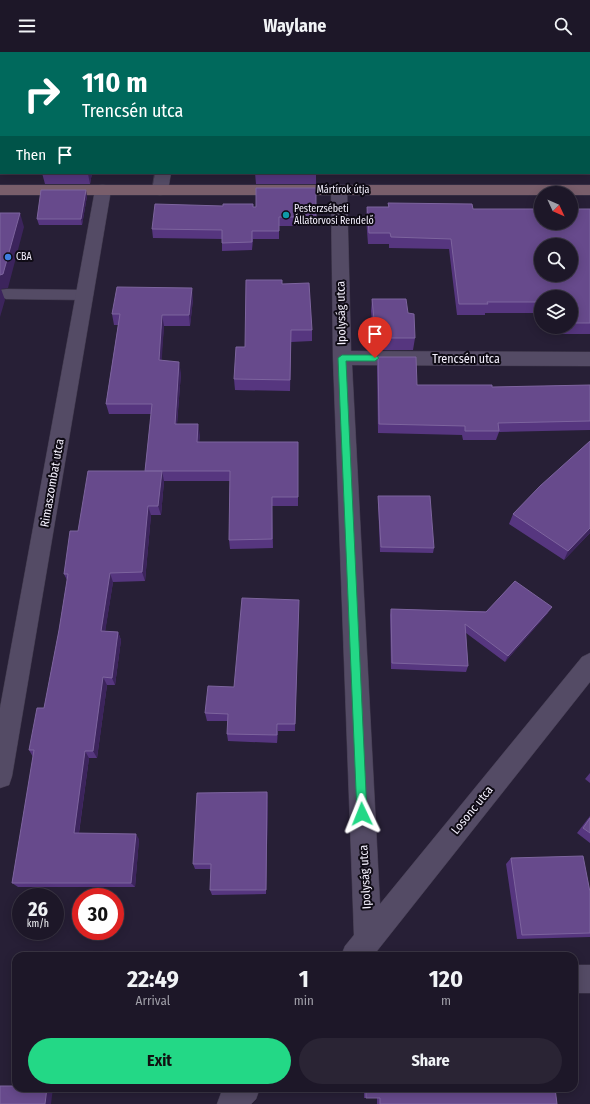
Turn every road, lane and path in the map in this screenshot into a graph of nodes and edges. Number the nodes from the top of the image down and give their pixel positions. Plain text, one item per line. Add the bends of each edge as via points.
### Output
1 (163, 174) edge
2 (0, 190) edge
3 (103, 190) junction
4 (160, 190) junction
5 (339, 190) junction
6 (590, 190) edge
7 (6, 294) dead end
8 (85, 295) junction
9 (342, 358) junction
10 (590, 359) edge
11 (590, 664) edge
12 (0, 776) edge
13 (361, 948) edge
14 (578, 979) edge
15 (590, 979) edge
16 (242, 1092) edge
17 (232, 1104) edge

1 - 4 street
2 - 3 street, Mártírok útja
3 - 4 street, Mártírok útja
3 - 8 street, Rimaszombat utca
4 - 5 street, Mártírok útja
5 - 6 street, Mártírok útja
5 - 9 street, Ipolyság utca
7 - 8 lane
8 - 12 street, Rimaszombat utca
9 - 10 street, Trencsén utca
9 - 13 street, Ipolyság utca
11 - 13 street, Losonc utca
14 - 15 street
16 - 17 street

